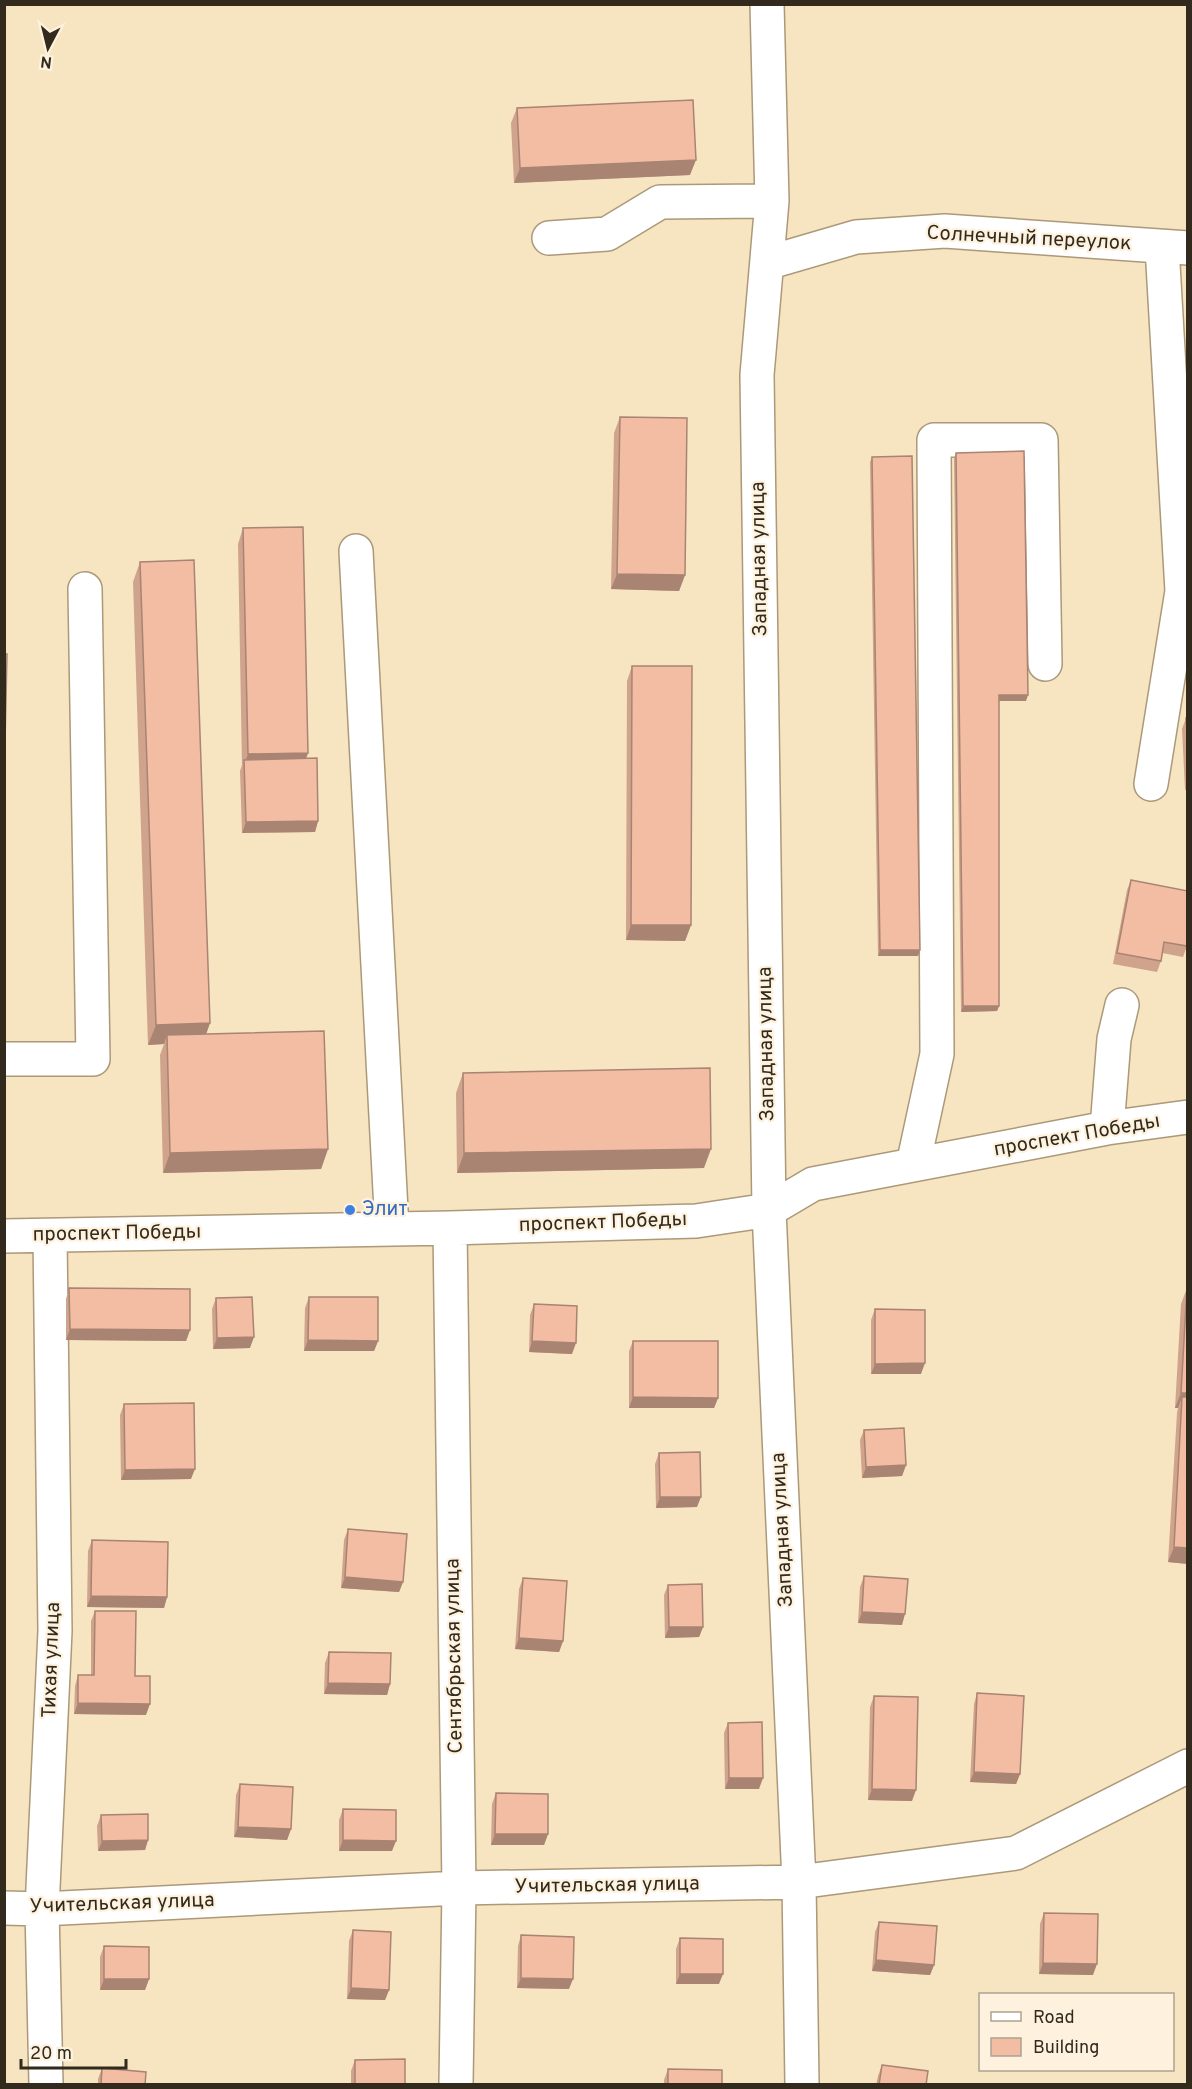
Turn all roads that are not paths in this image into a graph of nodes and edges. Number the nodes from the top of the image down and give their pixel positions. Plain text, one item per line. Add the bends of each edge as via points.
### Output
1 (767, 4) edge
2 (772, 201) junction
3 (549, 238) dead end
4 (1175, 248) edge
5 (767, 262) junction
6 (356, 551) dead end
7 (85, 589) dead end
8 (1045, 664) dead end
9 (1151, 784) dead end
10 (1122, 1005) dead end
11 (4, 1059) edge
12 (1188, 1117) edge
13 (1107, 1128) junction
14 (913, 1165) junction
15 (769, 1209) junction
16 (450, 1228) junction
17 (392, 1229) junction
18 (4, 1236) edge
19 (50, 1236) junction
20 (1188, 1766) edge
21 (799, 1882) junction
22 (459, 1888) junction
23 (4, 1908) edge
24 (42, 1909) junction
25 (46, 2085) edge
26 (456, 2085) edge
27 (802, 2085) edge

1 - 2 street, Западная улица
2 - 3 street via 660,202 607,234
2 - 5 street, Западная улица
4 - 5 street, Солнечный переулок via 945,231 856,237
4 - 9 street via 1182,591
5 - 15 street, Западная улица via 757,375
6 - 17 street
7 - 11 street via 93,1059
8 - 14 street via 1041,440 934,440 937,1054
10 - 13 street via 1114,1039
12 - 13 street, проспект Победы
13 - 14 street, проспект Победы
14 - 15 street, проспект Победы via 813,1184
15 - 16 street, проспект Победы via 696,1221
15 - 21 street, Западная улица
16 - 17 street, проспект Победы
16 - 22 street, Сентябрьская улица
17 - 19 street, проспект Победы
18 - 19 street, проспект Победы
19 - 24 street, Тихая улица via 55,1631
20 - 21 street, Учительская улица via 1016,1853
21 - 22 street, Учительская улица
21 - 27 street, Западная улица
22 - 24 street, Учительская улица
22 - 26 street, Сентябрьская улица
23 - 24 street, Учительская улица
24 - 25 street, Тихая улица

